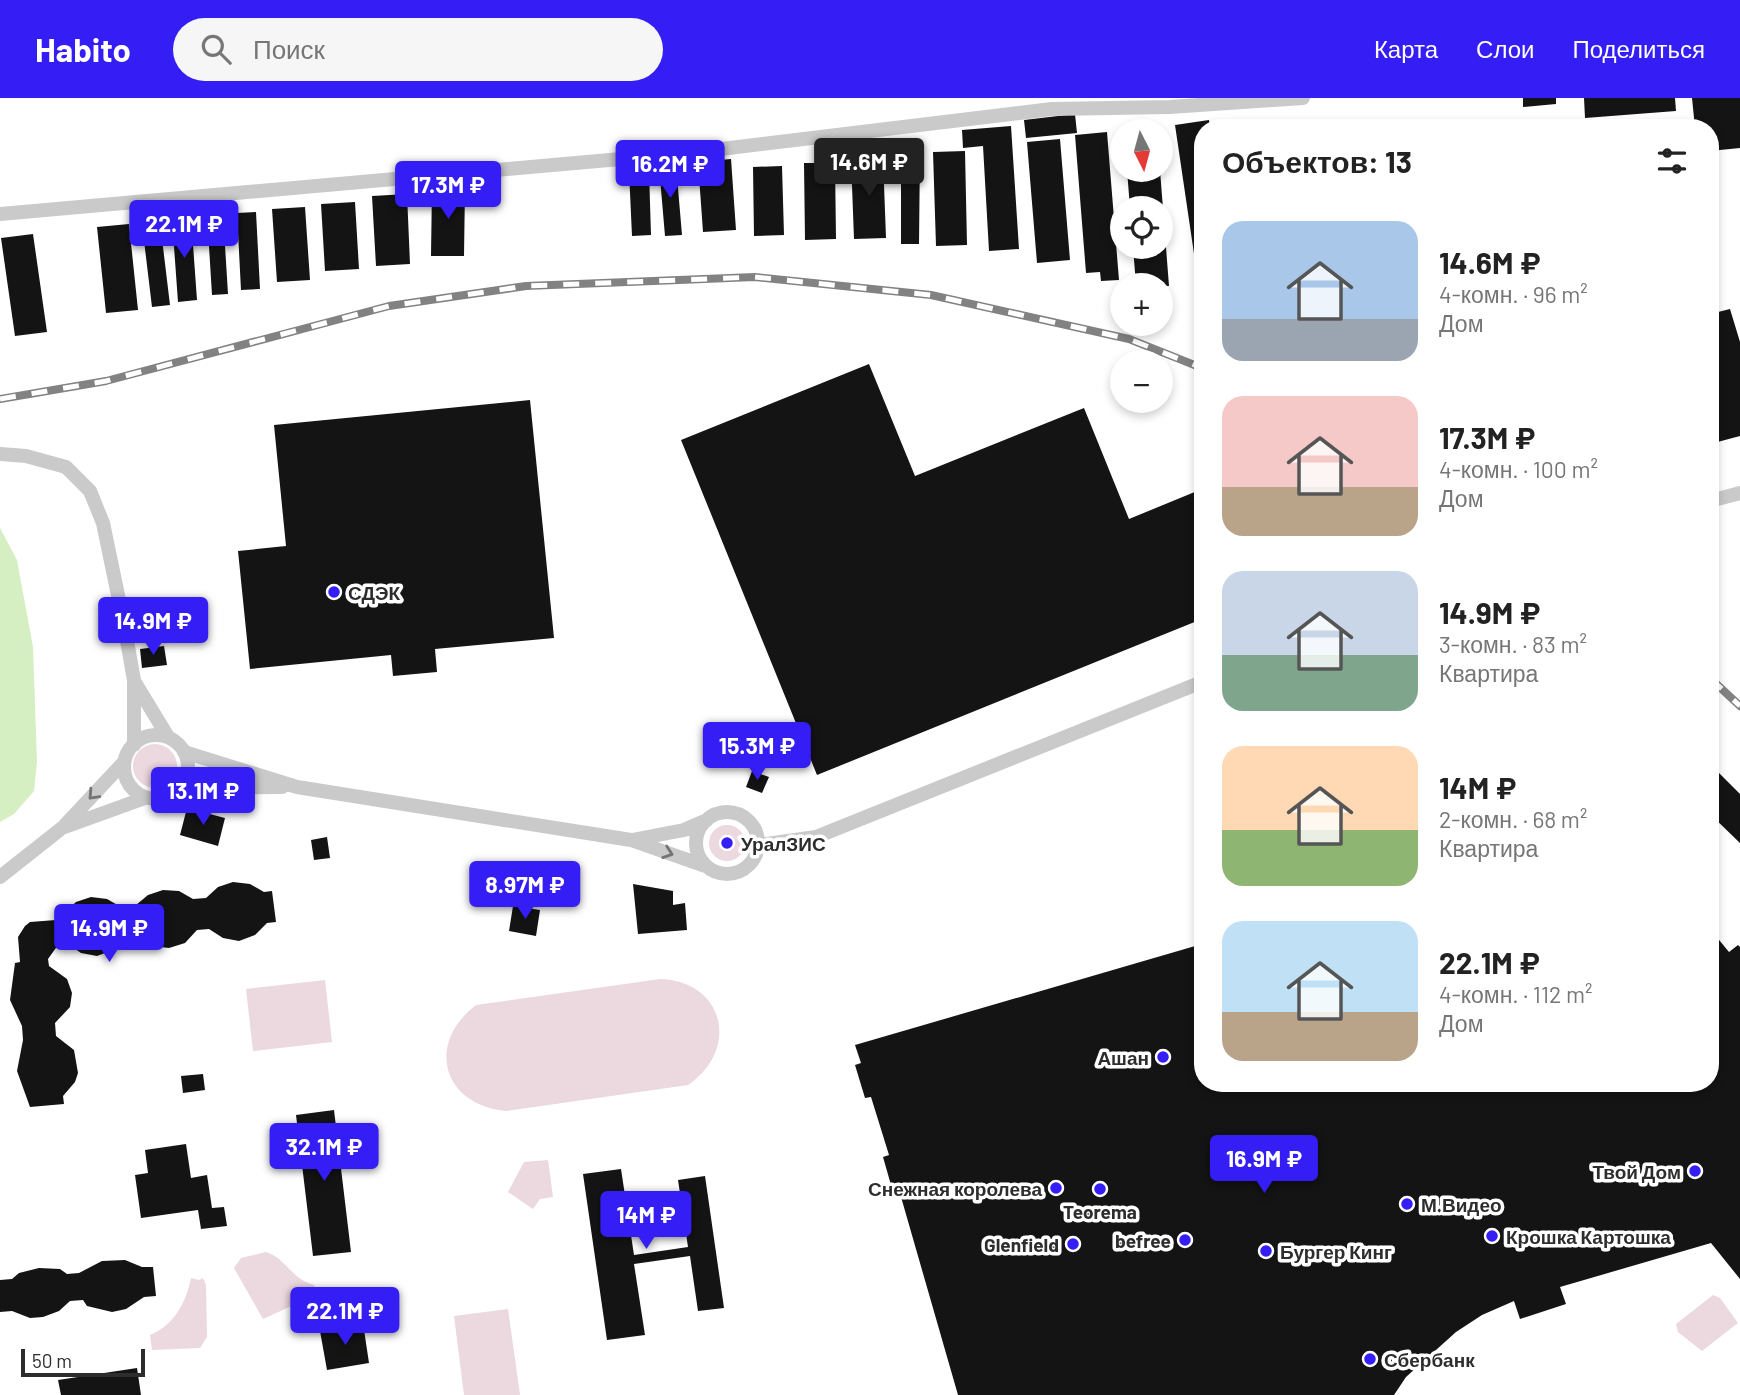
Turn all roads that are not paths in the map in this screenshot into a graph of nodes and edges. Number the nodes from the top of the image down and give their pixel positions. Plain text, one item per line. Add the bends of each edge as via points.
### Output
1 (1303, 98) edge
2 (0, 214) edge
3 (0, 454) edge
4 (1740, 494) edge
5 (1719, 499) edge
6 (134, 680) junction
7 (1194, 685) edge
8 (168, 737) junction
9 (134, 744) junction
10 (184, 752) junction
11 (124, 762) junction
12 (297, 787) junction
13 (180, 788) junction
14 (145, 798) junction
15 (706, 820) junction
16 (62, 828) junction
17 (631, 840) junction
18 (758, 845) junction
19 (705, 866) junction
20 (0, 877) edge

1 - 2 street via 1052,109 688,153
3 - 6 street via 66,467 90,491 103,523
4 - 5 street
6 - 8 street
6 - 9 street
7 - 18 street via 816,837
8 - 9 street via 149,736
8 - 10 street
9 - 11 street
10 - 12 street
10 - 13 street via 188,769
11 - 14 street via 129,786
11 -> 16 street
12 - 13 street
12 - 17 street
13 - 14 street via 161,799
14 - 16 street
15 - 17 street via 684,830
15 - 18 street via 724,813 741,816 754,828
15 - 19 street via 696,840
16 - 20 street
17 -> 19 street
18 - 19 street via 752,862 736,873 724,874

